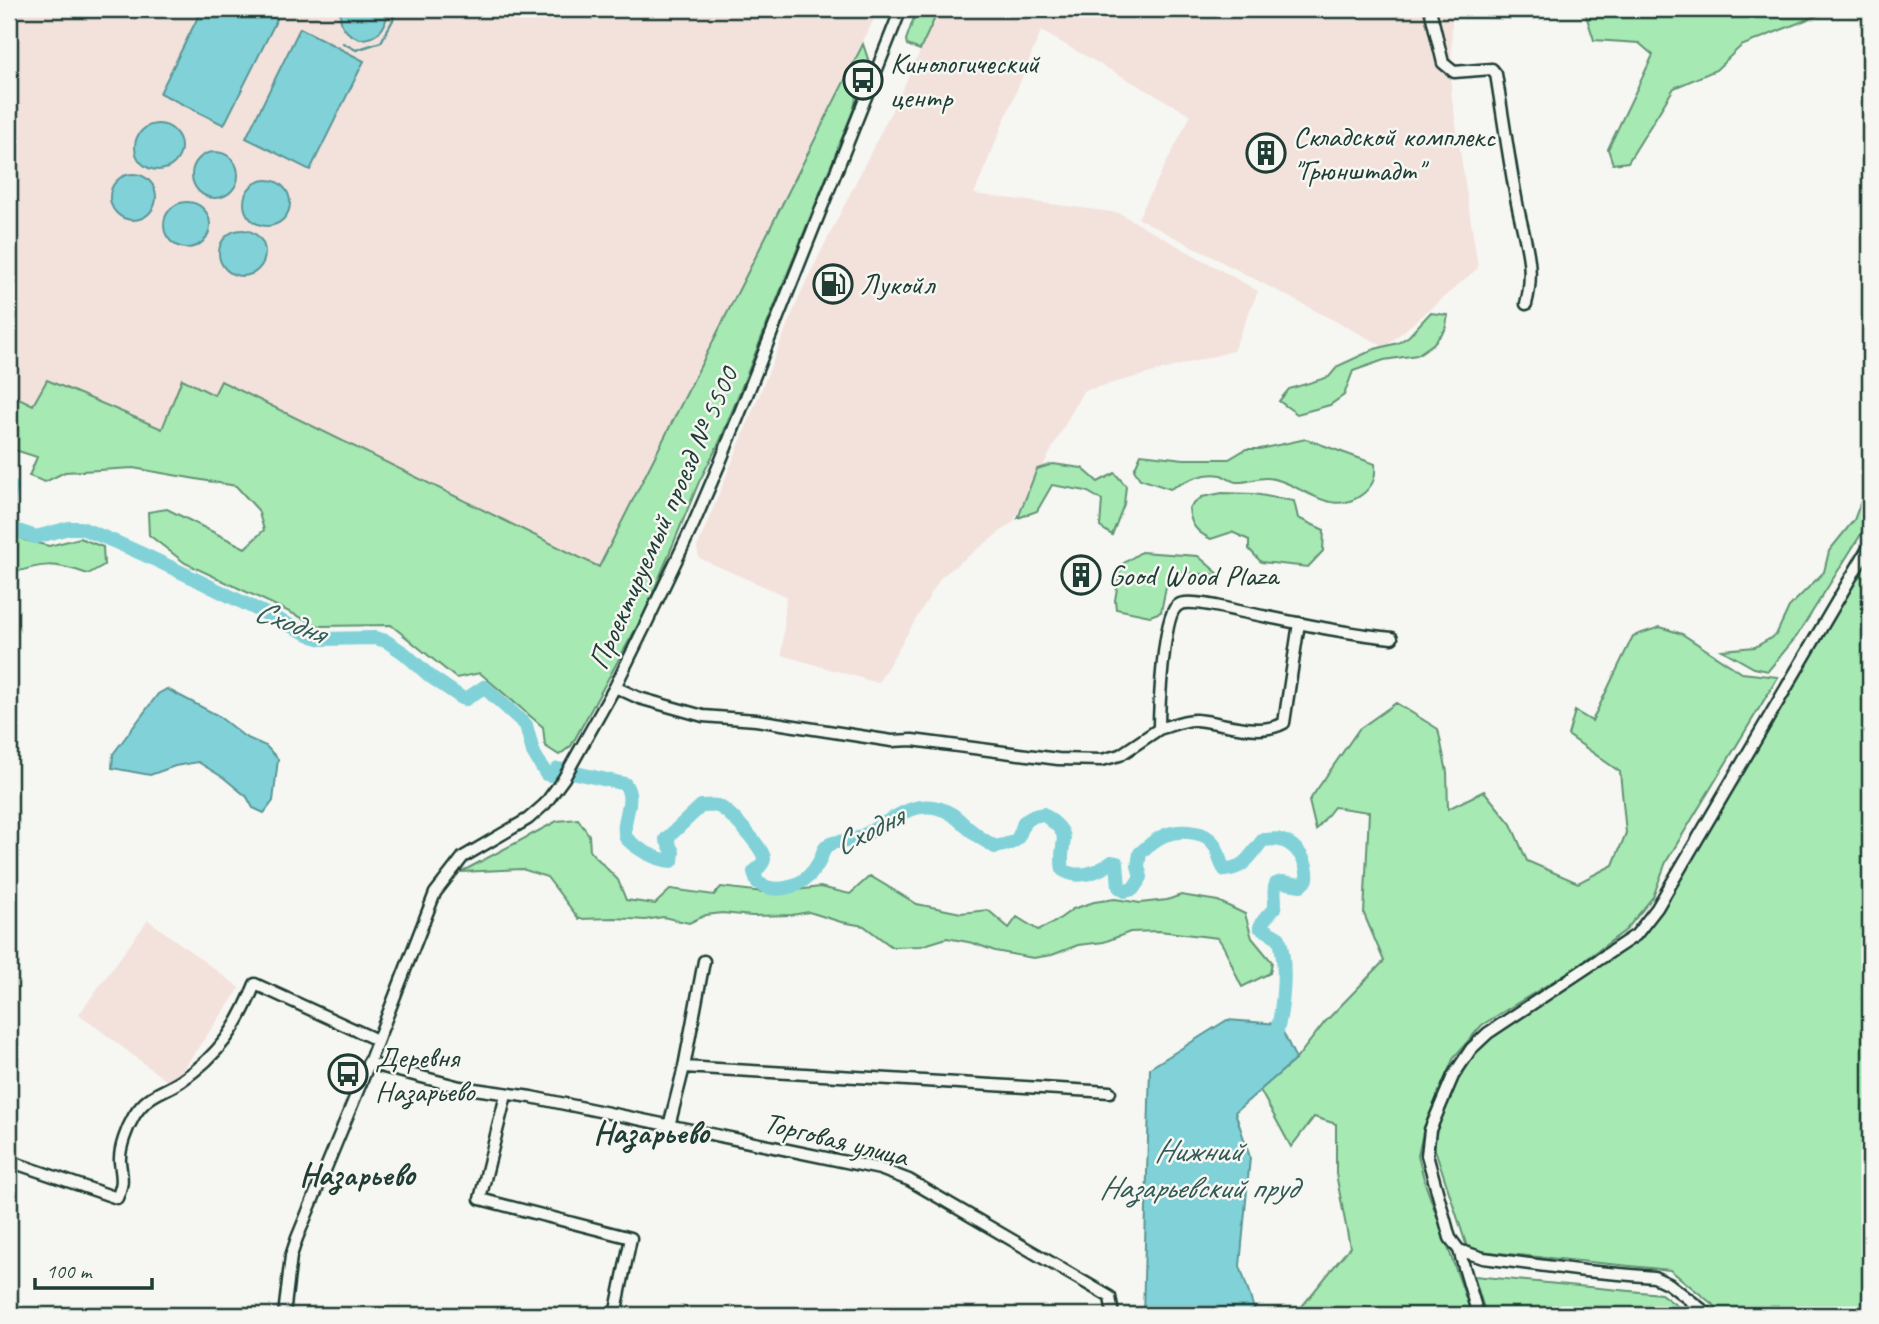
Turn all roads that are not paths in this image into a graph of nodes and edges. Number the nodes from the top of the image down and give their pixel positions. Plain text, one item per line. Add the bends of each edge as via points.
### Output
1 (901, 9) edge
2 (1430, 9) edge
3 (1526, 304) dead end
4 (1870, 545) edge
5 (1299, 623) junction
6 (1392, 638) dead end
7 (615, 687) junction
8 (1159, 729) junction
9 (704, 961) dead end
10 (377, 1040) junction
11 (368, 1063) junction
12 (684, 1067) junction
13 (1110, 1092) dead end
14 (506, 1095) junction
15 (669, 1126) junction
16 (9, 1161) edge
17 (1459, 1250) junction
18 (284, 1315) edge
19 (615, 1315) edge
20 (1113, 1315) edge
21 (1478, 1315) edge
22 (1709, 1315) edge

1 - 7 street, Проектируемый проезд № 5500 via 699,513
2 - 3 street via 1443,64 1454,72 1492,69 1496,74 1530,264
4 - 17 street via 1664,896 1636,935 1488,1033 1453,1076 1430,1130 1427,1156 1450,1238
5 - 6 street
5 - 8 street via 1284,723 1261,728 1193,720
5 - 8 street via 1198,604 1178,605 1172,610 1168,629
7 - 8 street via 703,716 1058,759 1102,760 1120,755
7 - 10 street, Проектируемый проезд № 5500 via 545,804 463,857 447,874 435,893
9 - 12 street
10 - 11 street, Проектируемый проезд № 5500
10 - 16 street via 255,984 229,1038 135,1115 123,1147 122,1186 117,1198
11 - 14 street, Торговая улица
11 - 18 street, Проектируемый проезд № 5500 via 297,1238
12 - 13 street
12 - 15 street
14 - 15 street, Торговая улица
14 - 19 street via 480,1199 631,1238
15 - 20 street, Торговая улица via 880,1169 909,1181 1110,1297
17 - 21 street
17 - 22 street via 1483,1258 1654,1277

